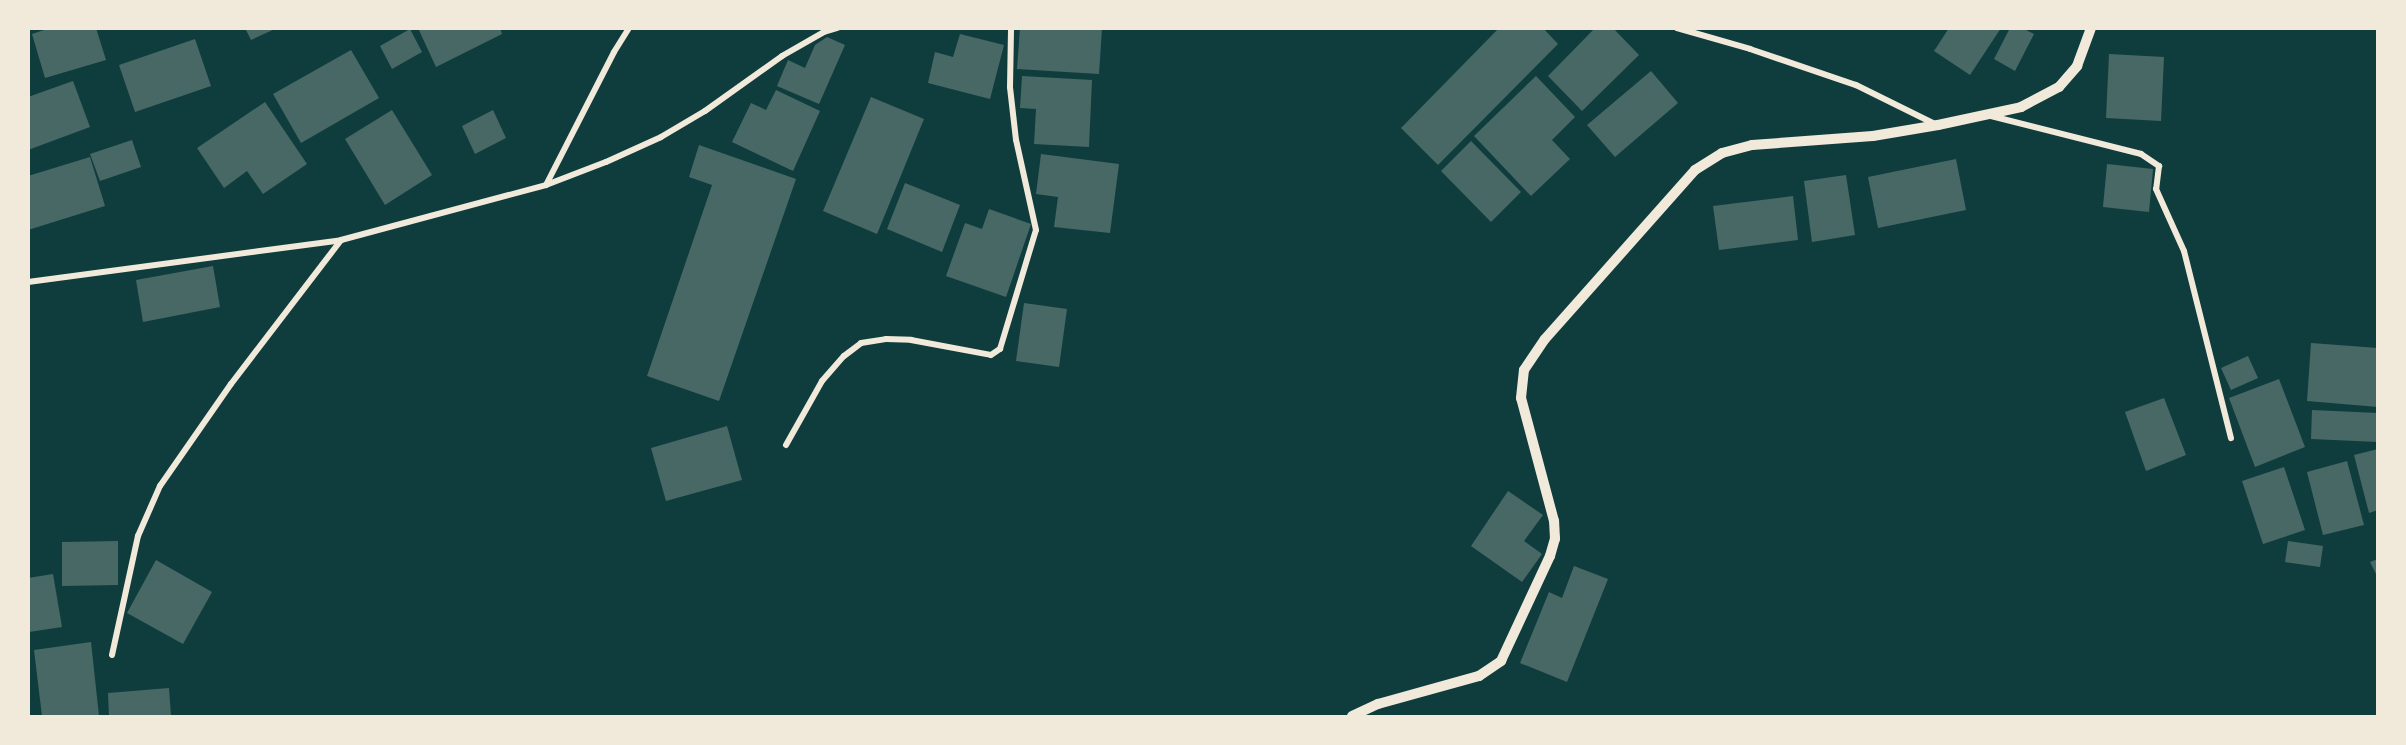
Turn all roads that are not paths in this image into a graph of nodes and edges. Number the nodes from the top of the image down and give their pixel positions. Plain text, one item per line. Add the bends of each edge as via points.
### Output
1 (630, 28) edge
2 (837, 28) edge
3 (1011, 28) edge
4 (1677, 28) edge
5 (2091, 28) edge
6 (1988, 115) junction
7 (1938, 125) junction
8 (546, 185) junction
9 (341, 240) junction
10 (28, 282) edge
11 (2231, 438) dead end
12 (786, 446) dead end
13 (112, 655) dead end
14 (1352, 717) edge

1 - 8 street
2 - 8 street via 782,56 661,137
3 - 12 street via 1010,87 1036,230 1000,349 991,355 911,340 861,343 822,381
4 - 7 street via 1856,85
5 - 6 street via 2077,66 2059,87 2021,107
6 - 7 street
6 - 11 street via 2141,154 2159,166 2156,189 2184,251
7 - 14 street via 1873,136 1752,145 1722,153 1695,170 1545,339 1524,370 1521,398 1554,521 1555,539 1501,661 1479,676 1378,704
8 - 9 street
9 - 10 street
9 - 13 street via 231,384 160,486 138,536

